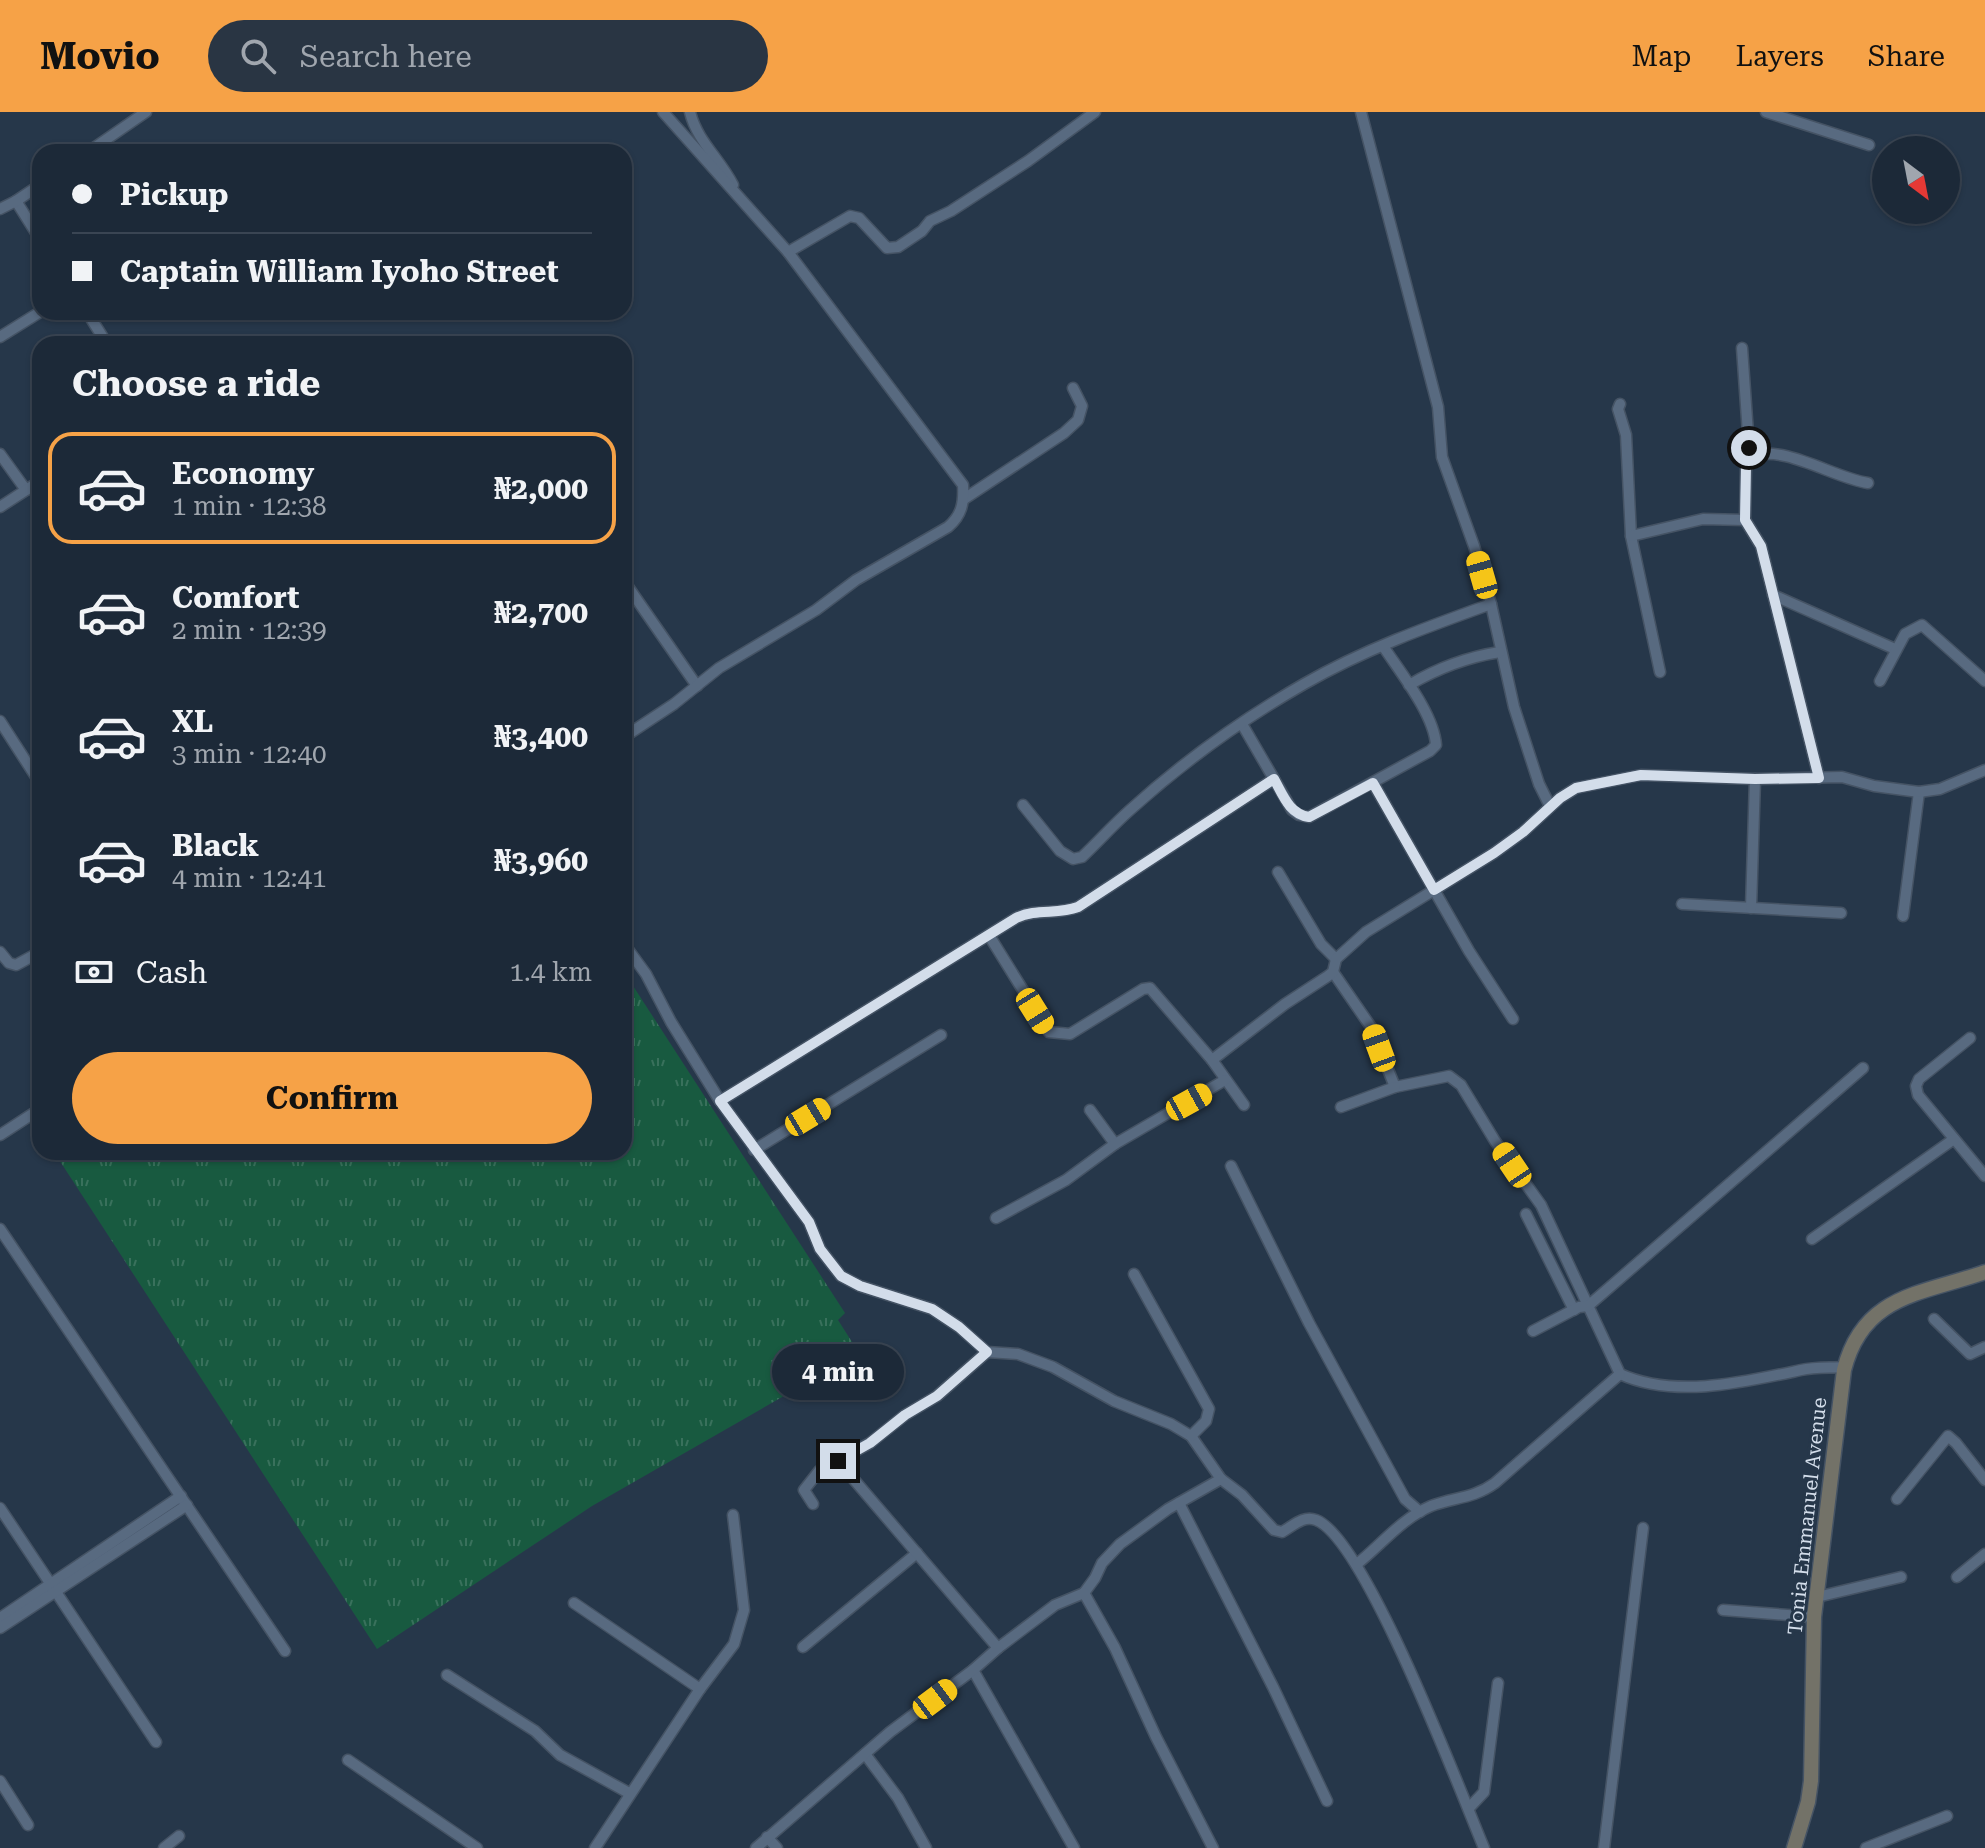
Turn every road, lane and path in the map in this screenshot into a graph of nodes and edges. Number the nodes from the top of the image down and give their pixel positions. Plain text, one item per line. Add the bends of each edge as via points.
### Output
1 (146, 112) edge
2 (663, 112) edge
3 (690, 112) edge
4 (1095, 112) edge
5 (1361, 112) edge
6 (1766, 112) edge
7 (100, 144) edge
8 (1869, 145) dead end
9 (32, 190) edge
10 (741, 198) junction
11 (16, 201) junction
12 (0, 209) edge
13 (32, 226) edge
14 (788, 252) junction
15 (32, 317) edge
16 (0, 337) edge
17 (1742, 348) dead end
18 (1073, 388) dead end
19 (1620, 404) dead end
20 (0, 454) edge
21 (1753, 456) junction
22 (1868, 483) dead end
23 (32, 486) edge
24 (26, 490) junction
25 (964, 499) junction
26 (0, 507) edge
27 (1745, 520) junction
28 (1631, 536) junction
29 (632, 593) edge
30 (1773, 595) junction
31 (1491, 604) junction
32 (1383, 646) junction
33 (1895, 649) junction
34 (1500, 652) junction
35 (1660, 672) dead end
36 (1880, 681) dead end
37 (1985, 681) edge
38 (1409, 685) junction
39 (697, 686) junction
40 (0, 721) edge
41 (1242, 724) junction
42 (632, 732) edge
43 (1985, 770) edge
44 (32, 771) edge
45 (1819, 778) junction
46 (1274, 779) junction
47 (1755, 779) junction
48 (1373, 783) junction
49 (1919, 792) junction
50 (1023, 805) dead end
51 (1550, 806) junction
52 (1278, 872) dead end
53 (1434, 890) junction
54 (1682, 904) dead end
55 (1751, 908) junction
56 (1841, 913) dead end
57 (1903, 916) dead end
58 (990, 937) junction
59 (0, 952) edge
60 (632, 955) edge
61 (32, 956) edge
62 (1336, 959) junction
63 (1333, 972) junction
64 (1513, 1019) dead end
65 (941, 1035) dead end
66 (1970, 1038) dead end
67 (1212, 1060) junction
68 (1863, 1068) dead end
69 (1225, 1080) junction
70 (1395, 1087) junction
71 (720, 1101) junction
72 (1244, 1105) dead end
73 (1341, 1107) dead end
74 (1090, 1110) dead end
75 (32, 1114) edge
76 (0, 1135) edge
77 (1954, 1139) junction
78 (1115, 1144) junction
79 (754, 1150) junction
80 (1231, 1166) dead end
81 (1985, 1176) edge
82 (1526, 1214) dead end
83 (996, 1218) dead end
84 (0, 1229) edge
85 (1812, 1239) dead end
86 (1985, 1272) edge
87 (1134, 1274) dead end
88 (1588, 1306) junction
89 (1574, 1310) junction
90 (1934, 1319) dead end
91 (1533, 1331) dead end
92 (1985, 1347) edge
93 (987, 1352) junction
94 (1844, 1367) junction
95 (1620, 1374) junction
96 (1191, 1436) junction
97 (838, 1461) junction
98 (1221, 1479) junction
99 (1985, 1480) edge
100 (1897, 1499) dead end
101 (184, 1500) junction
102 (1179, 1503) junction
103 (813, 1504) dead end
104 (0, 1508) edge
105 (1420, 1512) junction
106 (733, 1515) dead end
107 (1643, 1528) dead end
108 (917, 1553) junction
109 (1985, 1554) edge
110 (1357, 1564) junction
111 (1901, 1577) dead end
112 (1957, 1577) dead end
113 (53, 1588) junction
114 (1084, 1593) junction
115 (1817, 1597) junction
116 (574, 1603) dead end
117 (1723, 1610) dead end
118 (1814, 1617) junction
119 (0, 1618) edge
120 (0, 1628) edge
121 (803, 1647) dead end
122 (998, 1648) junction
123 (285, 1651) dead end
124 (973, 1670) junction
125 (447, 1675) dead end
126 (1498, 1683) dead end
127 (700, 1689) junction
128 (156, 1742) dead end
129 (865, 1754) junction
130 (348, 1760) dead end
131 (0, 1781) edge
132 (629, 1793) junction
133 (1327, 1801) dead end
134 (1469, 1808) junction
135 (1947, 1816) dead end
136 (28, 1825) dead end
137 (179, 1836) dead end
138 (767, 1837) junction
139 (164, 1848) edge
140 (477, 1848) edge
141 (595, 1848) edge
142 (756, 1848) edge
143 (777, 1848) edge
144 (926, 1848) edge
145 (1074, 1848) edge
146 (1213, 1848) edge
147 (1484, 1848) edge
148 (1604, 1848) edge
149 (1794, 1848) edge
150 (1866, 1848) edge

1 - 7 street
2 - 10 street
3 - 10 street via 698,137
4 - 14 street via 898,247 887,248 859,218 850,216
5 - 31 street via 1438,407 1442,457
6 - 8 street
9 - 11 street
10 - 14 street
11 - 12 street
11 - 13 street
14 - 25 street via 963,485
15 - 16 street
17 - 21 street
18 - 25 street via 1082,406 1078,420
19 - 28 street
20 - 24 street
21 - 22 street via 1767,453
21 - 27 street via 1746,465
23 - 24 street
24 - 26 street
25 - 39 street via 958,519 948,527 856,580
27 - 28 street via 1703,519
27 - 30 street via 1761,546
28 - 35 street
29 - 39 street
30 - 33 street
30 - 45 street
31 - 32 street
31 - 34 street
32 - 38 street
32 - 41 street via 1304,684
33 - 36 street
33 - 37 street via 1905,634 1922,625
34 - 38 street via 1433,671
34 - 51 street
38 - 48 street via 1436,745
39 - 42 street
40 - 44 street
41 - 46 street
41 - 50 street via 1128,812 1082,857 1073,859 1060,851
43 - 49 street
45 - 47 street
45 - 49 street via 1842,777
46 - 48 street via 1292,810 1309,817
46 - 58 street via 1078,907 1024,914
47 - 51 street via 1623,777 1576,788
47 - 55 street
48 - 53 street
49 - 57 street
51 - 53 street via 1523,832
52 - 62 street via 1321,944
53 - 62 street via 1366,932
53 - 64 street
54 - 55 street
55 - 56 street
58 - 67 street via 1049,1032 1070,1034 1150,988
58 - 71 street
59 - 61 street via 16,965
60 - 71 street
62 - 63 street
63 - 67 street
63 - 70 street via 1371,1027
65 - 79 street
66 - 77 street via 1916,1086
67 - 69 street
68 - 88 street
69 - 72 street
69 - 78 street
70 - 73 street
70 - 88 street via 1456,1079 1541,1205
71 - 79 street
74 - 78 street
75 - 76 street
77 - 81 street
77 - 85 street
78 - 83 street via 1066,1180
79 - 93 street via 809,1222 820,1249 841,1276 932,1309
80 - 105 street via 1405,1499
82 - 89 street
84 - 101 street
86 - 94 street, Tonia Emmanuel Avenue via 1905,1296 1878,1314 1850,1344
87 - 96 street via 1209,1409 1206,1421
88 - 89 street
88 - 95 street
89 - 91 street
90 - 92 street via 1970,1354
93 - 96 street via 1018,1354 1053,1367
93 - 97 street via 937,1396
94 - 95 street via 1716,1385 1638,1382
94 - 115 street, Tonia Emmanuel Avenue
95 - 105 street via 1485,1490
96 - 98 street
97 - 103 street via 806,1485 805,1495
97 - 108 street
98 - 102 street
98 - 110 street via 1274,1530 1282,1532 1303,1519 1318,1520
99 - 100 street via 1948,1436
101 - 113 street
101 - 123 street
102 - 114 street via 1120,1544
102 - 133 street
104 - 113 street
105 - 110 street
106 - 127 street via 742,1624 734,1644
107 - 148 street
108 - 121 street
108 - 122 street
109 - 112 street
110 - 134 street
111 - 115 street
113 - 119 street
113 - 120 street
113 - 128 street
114 - 122 street via 1055,1605
114 - 146 street
115 - 118 street, Tonia Emmanuel Avenue
116 - 127 street
117 - 118 street
118 - 149 street, Tonia Emmanuel Avenue via 1811,1781
122 - 124 street
124 - 129 street
124 - 145 street
125 - 132 street via 535,1731 560,1755
126 - 134 street via 1484,1792
127 - 132 street
129 - 138 street
129 - 144 street
130 - 140 street
131 - 136 street
132 - 141 street
134 - 147 street
135 - 150 street
137 - 139 street
138 - 142 street
138 - 143 street

